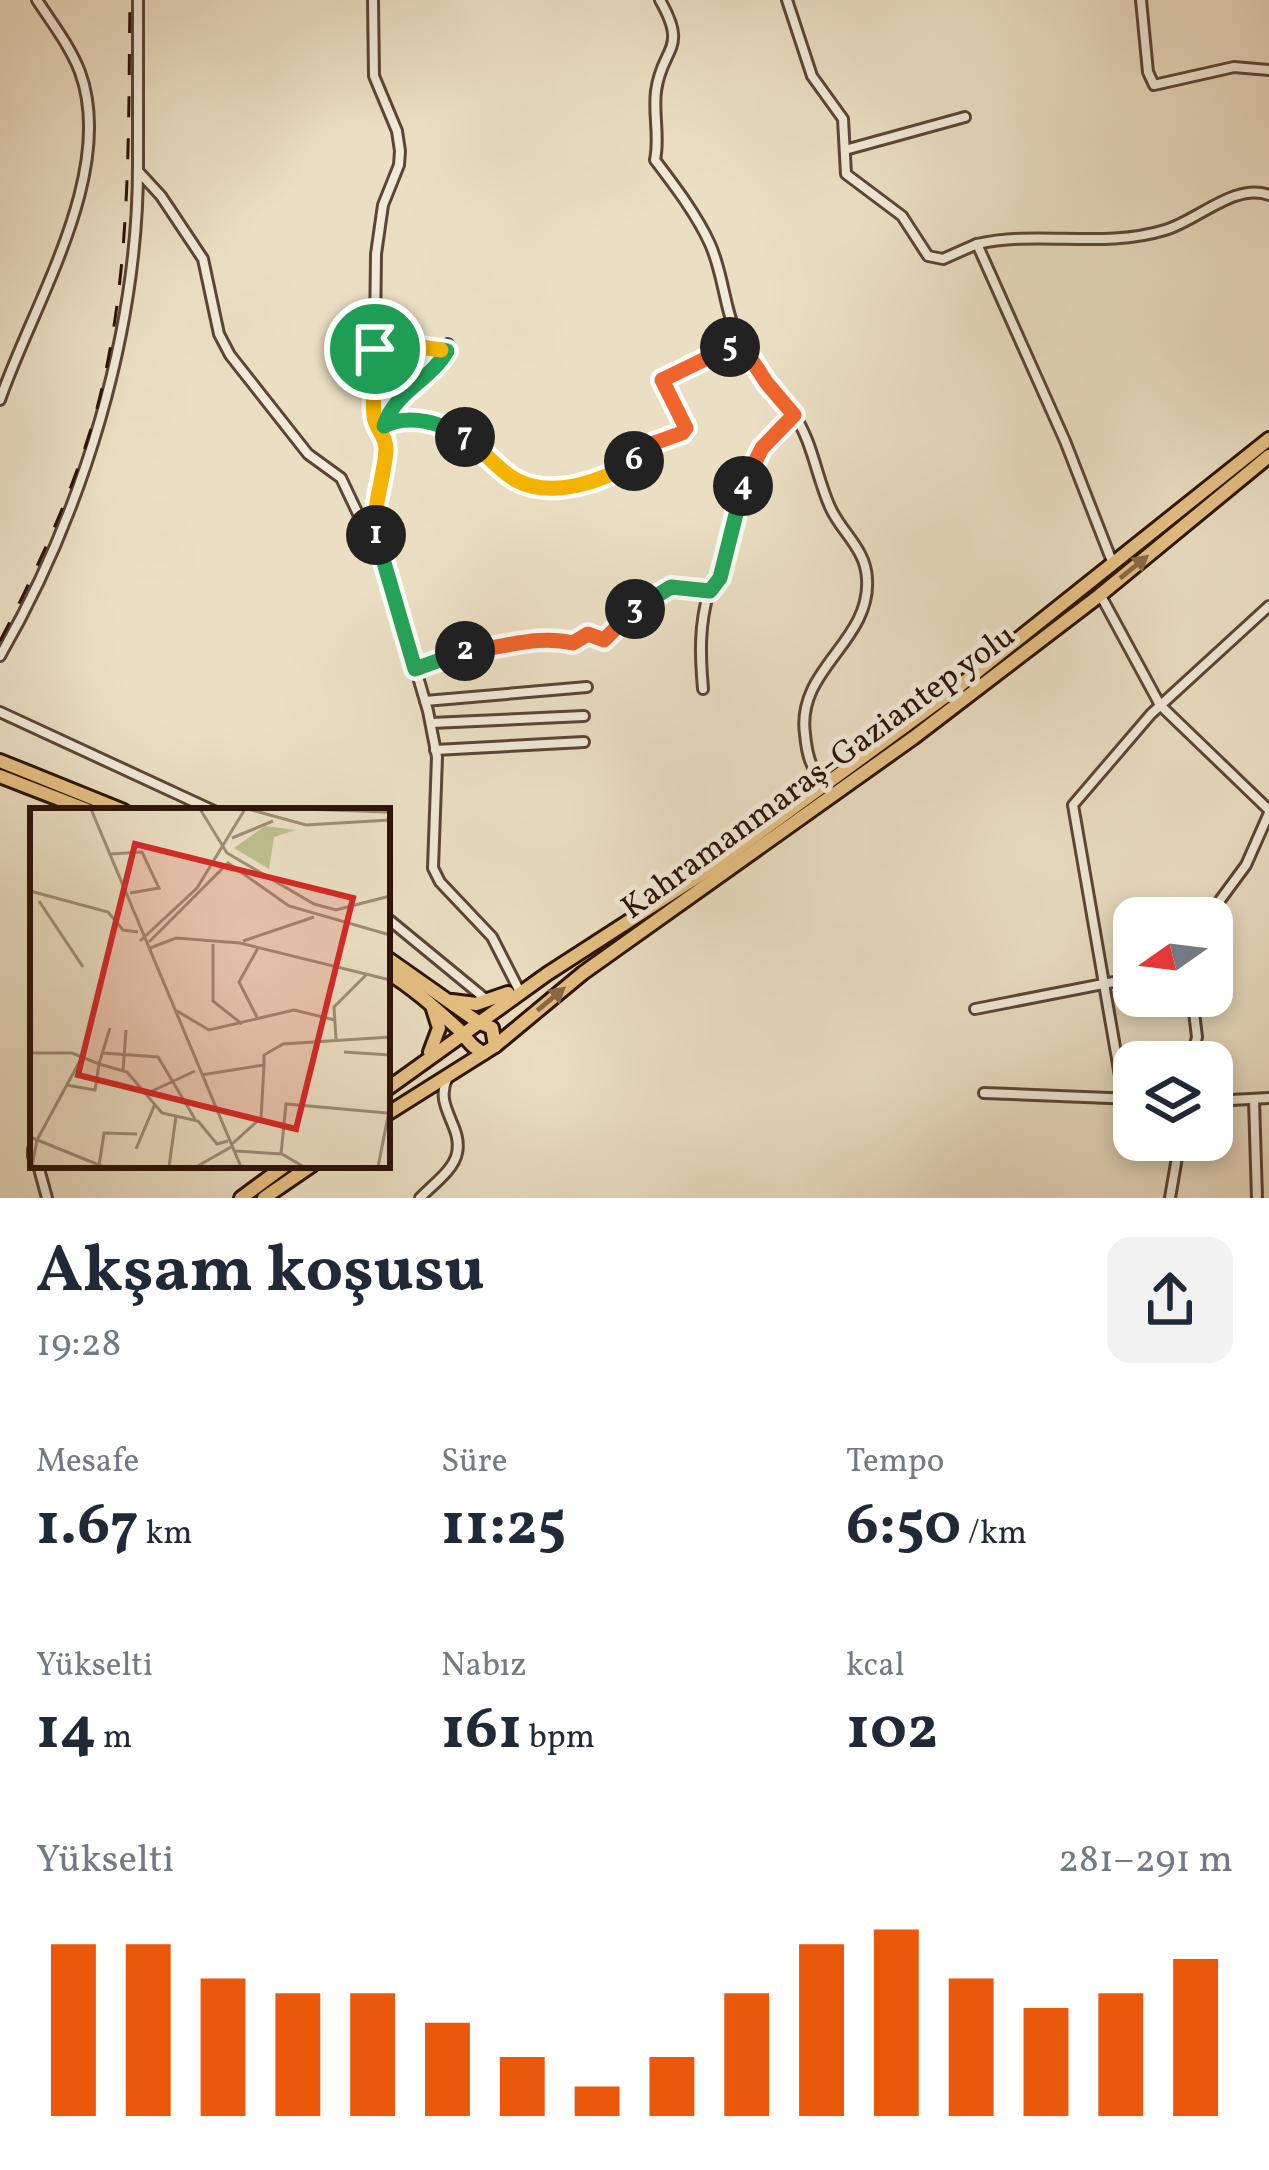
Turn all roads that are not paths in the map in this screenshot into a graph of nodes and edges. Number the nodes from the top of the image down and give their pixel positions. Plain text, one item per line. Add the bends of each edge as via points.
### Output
1 (37, 0) edge
2 (138, 0) edge
3 (373, 0) edge
4 (660, 0) edge
5 (788, 0) edge
6 (1142, 0) edge
7 (1269, 70) edge
8 (965, 117) dead end
9 (845, 150) junction
10 (138, 171) junction
11 (1269, 195) edge
12 (977, 244) junction
13 (740, 342) junction
14 (375, 349) junction
15 (0, 400) edge
16 (794, 415) junction
17 (383, 428) junction
18 (1269, 440) edge
19 (1269, 456) edge
20 (375, 531) junction
21 (1113, 564) junction
22 (710, 591) junction
23 (1100, 595) junction
24 (1269, 606) edge
25 (0, 656) edge
26 (415, 669) junction
27 (587, 687) dead end
28 (704, 689) dead end
29 (425, 701) junction
30 (1160, 705) junction
31 (0, 712) edge
32 (584, 716) dead end
33 (431, 723) junction
34 (584, 742) dead end
35 (435, 750) junction
36 (0, 761) edge
37 (0, 776) edge
38 (824, 784) junction
39 (82, 808) edge
40 (117, 808) edge
41 (208, 808) edge
42 (1269, 811) edge
43 (1223, 897) edge
44 (390, 920) edge
45 (390, 960) edge
46 (390, 974) edge
47 (547, 974) junction
48 (1113, 983) edge
49 (1103, 985) junction
50 (518, 988) junction
51 (445, 999) junction
52 (488, 1002) junction
53 (429, 1003) junction
54 (975, 1009) dead end
55 (478, 1022) junction
56 (463, 1033) junction
57 (1116, 1041) edge
58 (490, 1050) junction
59 (421, 1063) junction
60 (451, 1074) junction
61 (390, 1086) edge
62 (424, 1091) junction
63 (984, 1094) dead end
64 (442, 1097) junction
65 (1113, 1098) edge
66 (1269, 1098) edge
67 (1255, 1100) junction
68 (1233, 1101) edge
69 (390, 1112) edge
70 (1176, 1161) edge
71 (39, 1168) edge
72 (279, 1168) edge
73 (308, 1168) edge
74 (47, 1198) edge
75 (241, 1198) edge
76 (264, 1198) edge
77 (420, 1198) edge
78 (1170, 1198) edge
79 (1257, 1198) edge

1 - 15 street via 80,73 88,125 64,246
2 - 10 street
3 - 14 street via 374,76 400,151 379,227
4 - 13 street via 675,44 656,89 655,160 710,244
5 - 9 street via 812,76 844,119
6 - 7 street via 1154,85 1234,67
8 - 9 street
9 - 12 street via 850,179 902,216 928,256 943,259
10 - 20 street via 203,259 230,355 308,454 341,478
10 - 25 street via 122,321 93,446 66,524
11 - 12 street via 1238,196 1136,238
12 - 21 street
13 - 16 street
13 - 17 street via 662,380 682,433 578,485 520,482 469,440 428,421 398,419
14 - 17 street via 374,414
14 - 17 street via 447,347
16 - 22 street via 751,465
16 - 38 street via 830,509 868,575 854,630 819,672 804,707 808,760
17 - 20 street
18 - 21 highway, Kahramanmaraş-Gaziantep yolu
23 -> 19 highway, Kahramanmaraş-Gaziantep yolu
20 - 26 street
21 - 38 highway, Kahramanmaraş-Gaziantep yolu
22 - 26 street via 671,587 604,640 588,634 573,643 513,641
22 - 28 street via 702,614
23 - 30 street
58 -> 23 highway, Kahramanmaraş-Gaziantep yolu via 583,973 914,739
24 - 30 street
26 - 29 street
27 - 29 street
29 - 33 street
30 - 42 street
30 - 49 street via 1073,806
31 - 41 street
32 - 33 street
33 - 35 street
34 - 35 street
35 - 50 street via 433,868 492,937
36 - 40 highway
37 - 39 highway
38 - 47 highway, Kahramanmaraş-Gaziantep yolu
42 - 43 street
44 - 52 street
45 - 51 highway
46 - 53 highway
47 - 50 highway
47 - 55 highway, Kahramanmaraş-Gaziantep yolu
48 - 49 street
49 - 54 street
49 - 57 street
50 - 52 highway
51 - 52 highway
51 - 55 highway
53 - 56 highway
53 - 59 highway via 439,1028
55 - 56 highway, Kahramanmaraş-Gaziantep yolu
55 - 58 highway via 492,1028
56 - 58 highway via 469,1044
56 - 59 highway, Kahramanmaraş-Gaziantep yolu
58 - 60 highway, Kahramanmaraş-Gaziantep yolu
59 - 61 highway, Kahramanmaraş-Gaziantep yolu
60 - 62 highway, Kahramanmaraş-Gaziantep yolu
60 - 64 street
62 - 64 street
62 - 69 highway, Kahramanmaraş-Gaziantep yolu
63 - 65 street
64 - 77 street via 458,1151
66 - 67 street
67 - 68 street
67 - 79 street
70 - 78 street
71 - 74 street
72 - 75 highway
73 - 76 highway

